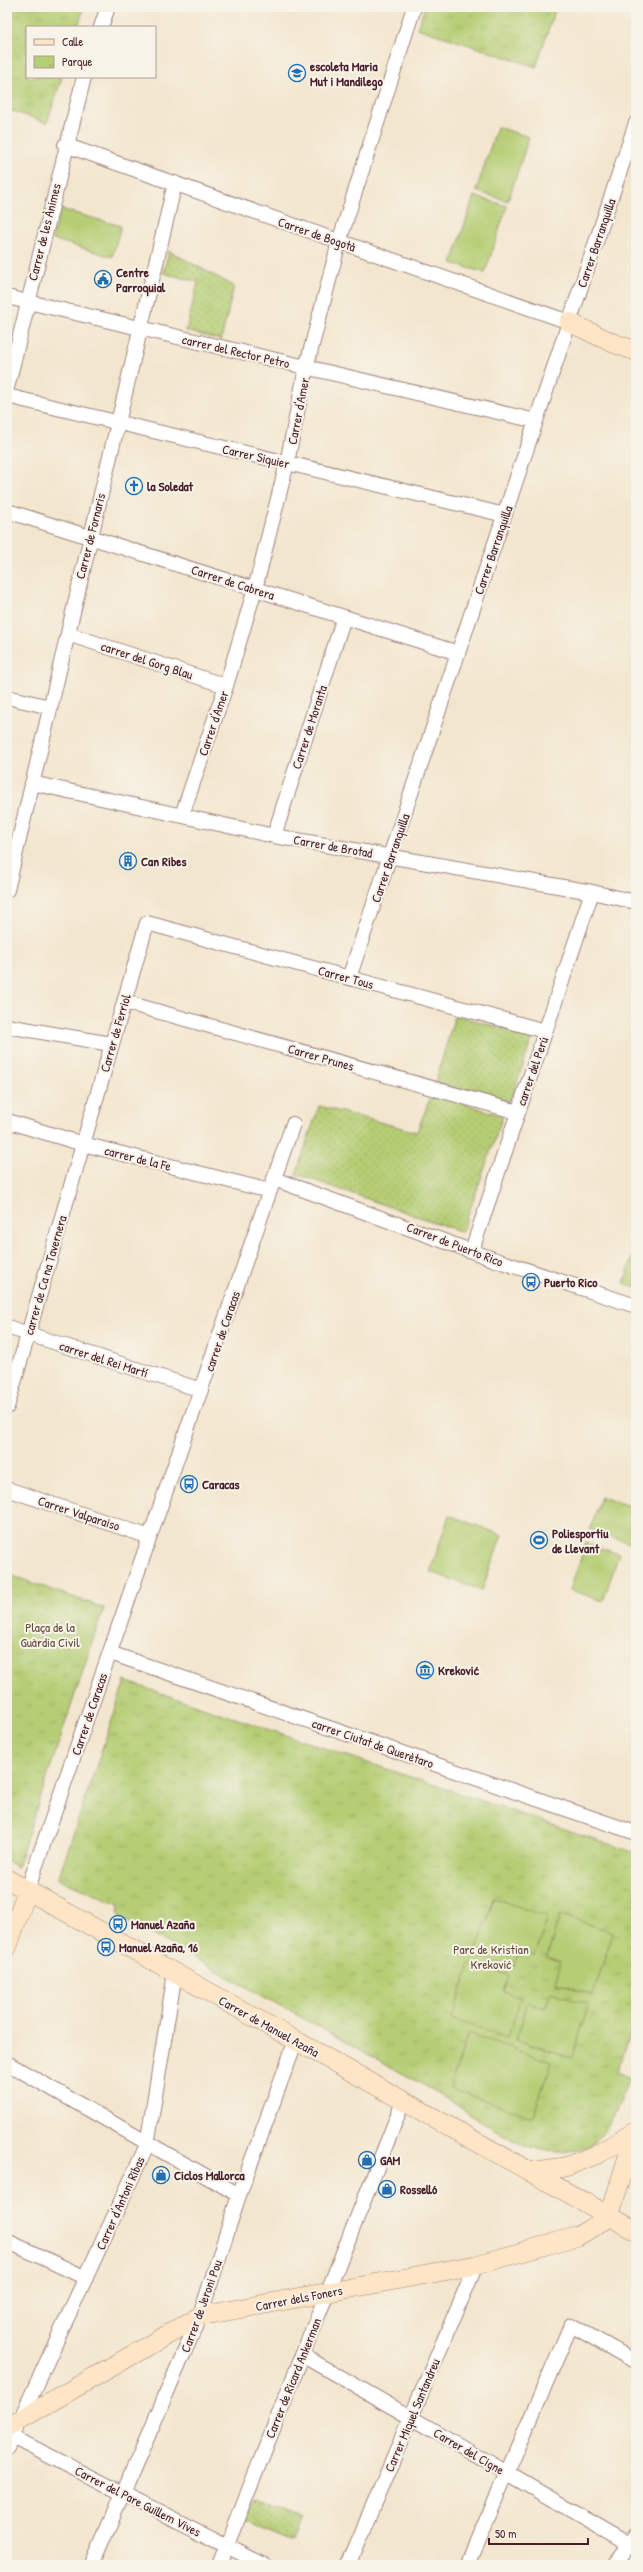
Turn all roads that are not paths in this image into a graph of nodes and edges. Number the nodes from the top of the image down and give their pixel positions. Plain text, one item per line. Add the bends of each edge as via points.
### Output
1 (108, 7) edge
2 (414, 7) edge
3 (101, 26) edge
4 (84, 78) edge
5 (636, 123) edge
6 (65, 145) junction
7 (175, 184) junction
8 (340, 242) junction
9 (7, 297) edge
10 (27, 302) junction
11 (569, 322) junction
12 (140, 329) junction
13 (636, 351) edge
14 (306, 368) junction
15 (7, 388) edge
16 (7, 396) edge
17 (536, 421) junction
18 (118, 423) junction
19 (287, 463) junction
20 (7, 511) edge
21 (505, 515) junction
22 (89, 537) junction
23 (255, 589) junction
24 (344, 617) junction
25 (68, 634) junction
26 (458, 653) junction
27 (226, 686) junction
28 (7, 697) edge
29 (50, 706) junction
30 (32, 783) junction
31 (182, 815) junction
32 (274, 836) junction
33 (391, 856) junction
34 (7, 890) edge
35 (592, 892) junction
36 (636, 902) edge
37 (147, 923) joint
38 (350, 978) junction
39 (124, 1002) junction
40 (7, 1026) edge
41 (545, 1031) junction
42 (111, 1044) junction
43 (518, 1112) junction
44 (7, 1121) edge
45 (293, 1124) dead end
46 (83, 1144) junction
47 (272, 1185) junction
48 (472, 1250) junction
49 (636, 1306) edge
50 (7, 1328) edge
51 (28, 1334) junction
52 (201, 1390) junction
53 (7, 1407) edge
54 (7, 1489) edge
55 (150, 1537) junction
56 (110, 1653) junction
57 (636, 1833) edge
58 (7, 1879) edge
59 (27, 1891) junction
60 (7, 1948) edge
61 (175, 1973) junction
62 (296, 2040) junction
63 (7, 2063) edge
64 (403, 2102) junction
65 (636, 2132) edge
66 (147, 2145) junction
67 (530, 2172) junction
68 (240, 2195) junction
69 (609, 2217) junction
70 (636, 2231) edge
71 (7, 2241) edge
72 (476, 2265) junction
73 (86, 2278) junction
74 (327, 2292) junction
75 (200, 2316) junction
76 (302, 2355) junction
77 (636, 2362) edge
78 (411, 2417) junction
79 (11, 2433) edge
80 (508, 2474) junction
81 (123, 2494) junction
82 (634, 2541) edge
83 (226, 2546) junction
84 (92, 2565) edge
85 (219, 2565) edge
86 (264, 2565) edge
87 (348, 2565) edge
88 (467, 2565) edge
89 (614, 2565) edge

1 - 3 street
2 - 8 street, Carrer d'Amer
4 - 6 street, Carrer de les Ànimes
5 - 11 street, Carrer Barranquilla
6 - 7 street, Carrer de Bogotà
6 - 10 street, Carrer de les Ànimes
7 - 8 street, Carrer de Bogotà
7 - 12 street, Carrer de Fornaris
8 - 11 street, Carrer de Bogotà
8 - 14 street, Carrer d'Amer
9 - 10 street, carrer del Rector Petro
10 - 12 street, carrer del Rector Petro
10 - 15 street, Carrer de les Ànimes
11 - 13 street
11 - 17 street, Carrer Barranquilla
12 - 14 street, carrer del Rector Petro
12 - 18 street, Carrer de Fornaris
14 - 17 street, carrer del Rector Petro
14 - 19 street, Carrer d'Amer
16 - 18 street, Carrer Siquier
17 - 21 street, Carrer Barranquilla
18 - 19 street, Carrer Siquier
18 - 22 street, Carrer de Fornaris
19 - 21 street, Carrer Siquier
19 - 23 street, Carrer d'Amer
20 - 22 street, Carrer de Cabrera
21 - 26 street, Carrer Barranquilla
22 - 23 street, Carrer de Cabrera
22 - 25 street, Carrer de Fornaris
23 - 24 street, Carrer de Cabrera
23 - 27 street, Carrer d'Amer
24 - 26 street, Carrer de Cabrera
24 - 32 street, Carrer de Moranta
25 - 27 street, carrer del Gorg Blau
25 - 29 street, Carrer de Fornaris
26 - 33 street, Carrer Barranquilla
27 - 31 street, Carrer d'Amer
28 - 29 street
29 - 30 street, Carrer de Fornaris
30 - 31 street, Carrer de Brotad
30 - 34 street, Carrer de Fornaris
31 - 32 street, Carrer de Brotad
32 - 33 street, Carrer de Brotad
33 - 35 street, Carrer de Brotad
33 - 38 street, Carrer Barranquilla
35 - 36 street, Carrer de Brotad
35 - 41 street, carrer del Perú
37 - 38 street, Carrer Tous
37 - 39 street, Carrer de Ferriol
38 - 41 street, Carrer Tous
39 - 42 street, Carrer de Ferriol
39 - 43 street, Carrer Prunes
40 - 42 street
41 - 43 street, carrer del Perú
42 - 46 street, Carrer de Ferriol
43 - 48 street, carrer del Perú
44 - 46 street, carrer de la Fe
45 - 47 street, carrer de Caracas
46 - 47 street, carrer de la Fe
46 - 51 street, carrer de Ca na Tavernera
47 - 48 street, Carrer de Puerto Rico
47 - 52 street, carrer de Caracas
48 - 49 street, Carrer de Puerto Rico
50 - 51 street, carrer del Rei Martí
51 - 52 street, carrer del Rei Martí
51 - 53 street, carrer de Ca na Tavernera
52 - 55 street, carrer de Caracas
54 - 55 street, Carrer Valparaiso
55 - 56 street, Carrer de Caracas
56 - 57 street, carrer Ciutat de Querètaro
56 - 59 street, Carrer de Caracas
58 - 59 street, Carrer de Manuel Azaña
59 - 60 street
59 - 61 street, Carrer de Manuel Azaña
61 - 62 street, Carrer de Manuel Azaña
61 - 66 street, Carrer d'Antoni Ribas
62 - 64 street, Carrer de Manuel Azaña
62 - 68 street, Carrer de Jeroni Pou
63 - 66 street
64 - 67 street, Carrer de Manuel Azaña
64 - 74 street, Carrer de Ricard Ankerman
65 - 67 street via 598,2154 572,2165
65 - 69 street
66 - 68 street
66 - 73 street, Carrer d'Antoni Ribas
67 - 69 street, Carrer de Manuel Azaña
68 - 75 street, Carrer de Jeroni Pou
69 - 70 street, Carrer de Manuel Azaña
69 - 72 street, Carrer dels Foners via 578,2236
71 - 73 street
72 - 74 street, Carrer dels Foners
72 - 78 street, Carrer Miquel Santandreu
73 - 79 street, Carrer d'Antoni Ribas
74 - 75 street, Carrer dels Foners
74 - 76 street, Carrer de Ricard Ankerman
75 - 79 street, Carrer dels Foners
75 - 81 street, Carrer de Jeroni Pou
76 - 78 street, Carrer del Cigne
76 - 83 street, Carrer de Ricard Ankerman
77 - 80 street via 571,2325
78 - 80 street, Carrer del Cigne
78 - 87 street, Carrer Miquel Santandreu
79 - 81 street, Carrer del Pare Guillem Vives
80 - 82 street, Carrer del Cigne
80 - 88 street
81 - 83 street, Carrer del Pare Guillem Vives
81 - 84 street, Carrer de Jeroni Pou
82 - 89 street
83 - 85 street, Carrer de Ricard Ankerman
83 - 86 street, Carrer del Pare Guillem Vives

